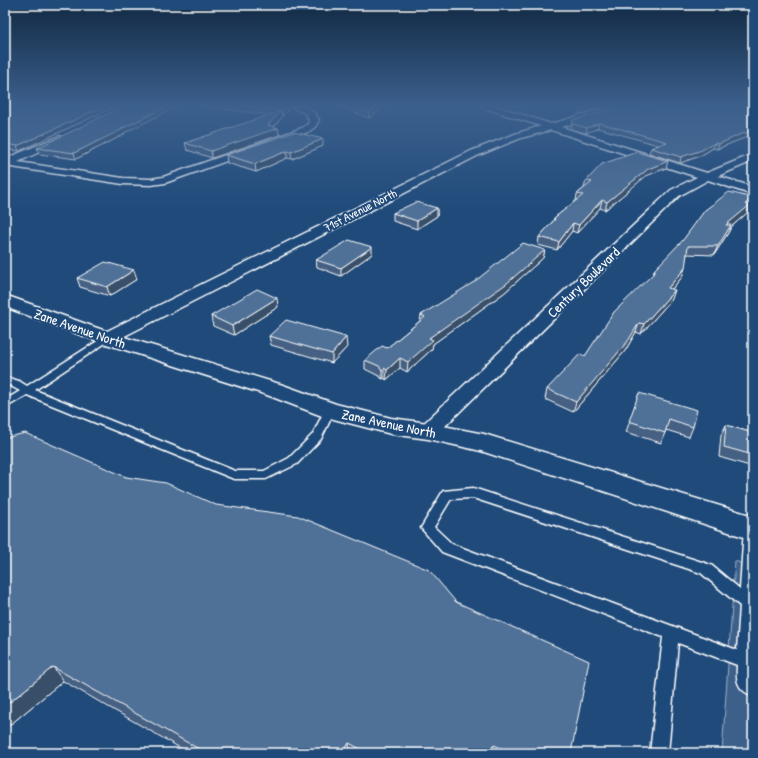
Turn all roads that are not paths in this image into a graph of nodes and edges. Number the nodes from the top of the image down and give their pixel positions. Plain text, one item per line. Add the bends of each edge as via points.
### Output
1 (54, 141) edge
2 (274, 141) edge
3 (504, 141) edge
4 (596, 141) edge
5 (753, 157) edge
6 (6, 163) edge
7 (706, 176) junction
8 (753, 192) edge
9 (5, 301) edge
10 (107, 338) junction
11 (5, 380) edge
12 (27, 391) junction
13 (5, 405) edge
14 (330, 410) junction
15 (428, 431) junction
16 (751, 528) edge
17 (750, 604) edge
18 (671, 633) junction
19 (745, 661) junction
20 (748, 684) edge
21 (659, 753) edge

1 - 6 street
2 - 6 street via 176,177 151,182 123,181
3 - 10 street, 71st Avenue North via 453,163
4 - 7 street
5 - 7 street, Century Boulevard
7 - 8 street
7 - 15 street, Century Boulevard via 684,186 675,194
9 - 10 street, Zane Avenue North
10 - 12 lane
10 - 14 street, Zane Avenue North via 275,390
11 - 12 lane
12 - 13 lane
12 - 14 lane via 234,475 266,475 293,461 318,436
14 - 15 street, Zane Avenue North via 391,426
15 - 16 street, Zane Avenue North via 492,445
16 - 17 lane
17 - 18 lane via 706,569 473,494 447,494 427,528 447,548
17 - 19 lane
18 - 19 lane
18 - 21 lane
19 - 20 lane

